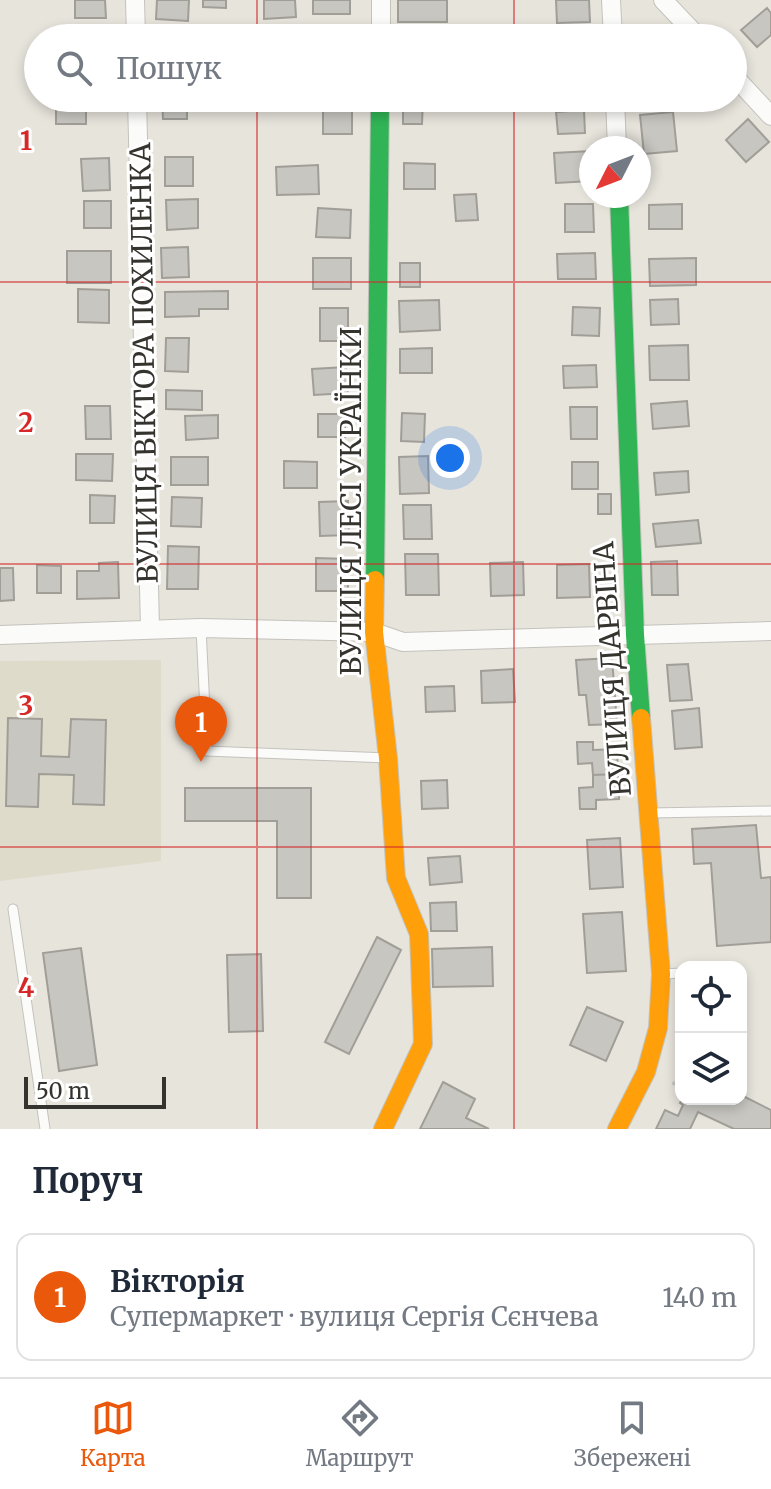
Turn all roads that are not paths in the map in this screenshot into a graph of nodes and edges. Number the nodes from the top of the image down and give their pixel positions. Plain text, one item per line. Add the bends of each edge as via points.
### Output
1 (135, 0) edge
2 (381, 0) edge
3 (611, 0) edge
4 (663, 0) edge
5 (136, 24) edge
6 (381, 24) edge
7 (612, 24) edge
8 (686, 24) edge
9 (747, 90) edge
10 (137, 112) edge
11 (380, 112) edge
12 (616, 112) edge
13 (771, 116) edge
14 (617, 136) edge
15 (619, 208) edge
16 (150, 628) junction
17 (201, 628) junction
18 (771, 631) edge
19 (374, 632) junction
20 (0, 635) edge
21 (635, 635) junction
22 (388, 758) junction
23 (771, 811) edge
24 (649, 813) junction
25 (13, 909) dead end
26 (675, 973) edge
27 (661, 974) junction
28 (45, 1129) edge
29 (383, 1129) edge
30 (617, 1129) edge

1 - 5 street
2 - 6 street
3 - 7 street
4 - 8 street
9 - 13 street
10 - 16 street, ВУЛИЦЯ ВІКТОРА ПОХИЛЕНКА
11 - 19 street, ВУЛИЦЯ ЛЕСІ УКРАЇНКИ
12 - 14 street
15 - 21 street, ВУЛИЦЯ ДАРВІНА
16 - 17 street
16 - 20 street
17 - 19 street
17 - 22 lane via 207,751
18 - 21 street
19 - 21 street via 403,642
19 - 22 street, ВУЛИЦЯ ЛЕСІ УКРАЇНКИ
21 - 24 street, ВУЛИЦЯ ДАРВІНА
22 - 29 street, ВУЛИЦЯ ЛЕСІ УКРАЇНКИ via 396,878 419,934 423,1044
23 - 24 lane
24 - 27 street, ВУЛИЦЯ ДАРВІНА
25 - 28 lane
26 - 27 lane
27 - 30 street, ВУЛИЦЯ ДАРВІНА via 658,1028 646,1072

